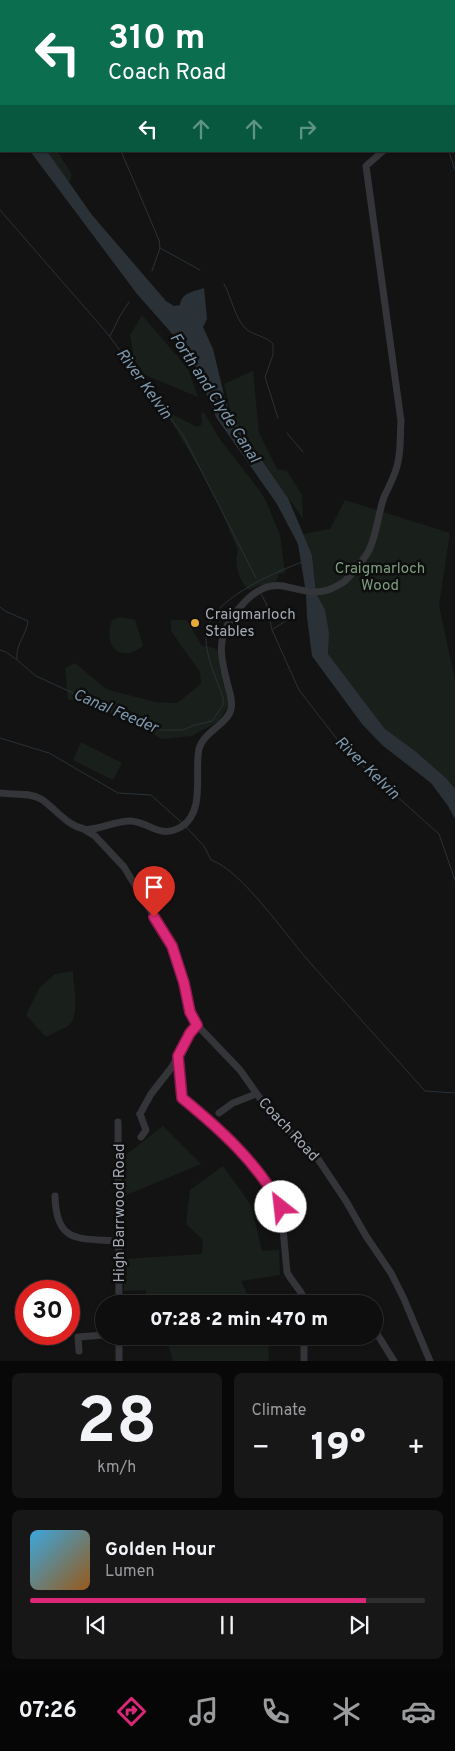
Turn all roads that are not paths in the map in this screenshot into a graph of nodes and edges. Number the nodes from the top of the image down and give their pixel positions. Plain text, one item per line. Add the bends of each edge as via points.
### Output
1 (382, 152) edge
2 (0, 793) edge
3 (85, 830) junction
4 (197, 1025) junction
5 (178, 1056) junction
6 (256, 1094) junction
7 (219, 1113) dead end
8 (118, 1122) dead end
9 (141, 1137) dead end
10 (55, 1196) dead end
11 (119, 1241) junction
12 (119, 1295) edge
13 (302, 1295) edge
14 (95, 1336) edge
15 (383, 1343) edge
16 (119, 1345) edge
17 (304, 1345) edge
18 (79, 1351) dead end
19 (119, 1361) edge
20 (304, 1361) edge
21 (394, 1361) edge
22 (430, 1361) edge

1 - 3 street via 366,166 401,421 398,463 370,549 345,581 328,590 305,591 267,586 242,604 222,639 222,664 232,700 231,709 229,715 202,740 197,762 198,792 193,813 183,825 164,832 140,822 121,821
2 - 3 street, Coach Road via 32,795 71,824
3 - 4 street, Coach Road via 96,836 124,867 172,946 190,1012
4 - 5 street
4 - 6 street, Coach Road via 229,1056
5 - 9 street via 136,1113 146,1130
5 - 13 street via 182,1098 216,1126 263,1177 281,1207 287,1272
6 - 7 street via 233,1103
6 - 22 street, Coach Road via 274,1118 307,1146 346,1200 404,1299
8 - 11 street, High Barrwood Road
10 - 11 street via 56,1214 62,1229 70,1235
11 - 12 street, High Barrwood Road
14 - 18 street via 78,1337
15 - 21 street
16 - 19 street
17 - 20 street

